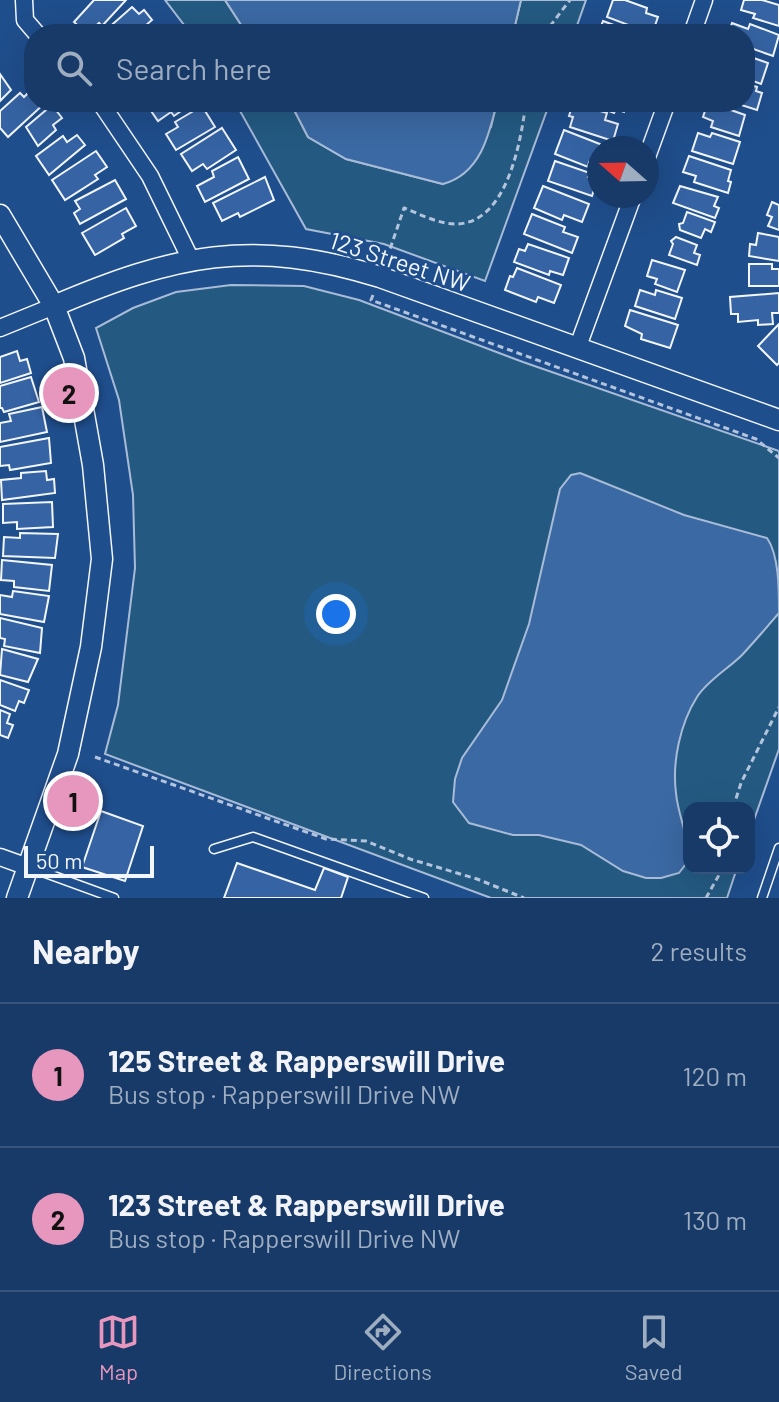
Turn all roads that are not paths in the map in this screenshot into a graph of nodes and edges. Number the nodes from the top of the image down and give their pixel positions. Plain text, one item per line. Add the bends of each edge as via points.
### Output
1 (24, 0) edge
2 (704, 0) edge
3 (28, 24) edge
4 (696, 24) edge
5 (107, 112) edge
6 (663, 112) edge
7 (655, 136) edge
8 (629, 208) edge
9 (0, 215) edge
10 (191, 260) junction
11 (54, 306) junction
12 (0, 328) edge
13 (577, 349) junction
14 (779, 420) edge
15 (779, 848) edge
16 (214, 849) dead end
17 (0, 857) edge
18 (28, 867) junction
19 (17, 898) edge
20 (114, 898) edge
21 (424, 898) edge
22 (762, 898) edge

1 - 3 street
2 - 4 street
5 - 10 street via 150,176
6 - 7 street
8 - 13 street
9 - 11 street
10 - 11 street, 123 Street NW via 130,274
10 - 13 street, 123 Street NW via 244,254 322,261
11 - 12 street, 123 Street NW
11 - 18 street via 74,358 93,465 102,559 91,647 68,754
13 - 14 street, 123 Street NW
15 - 22 lane
16 - 21 lane via 253,837
17 - 18 street
18 - 19 street
18 - 20 lane

